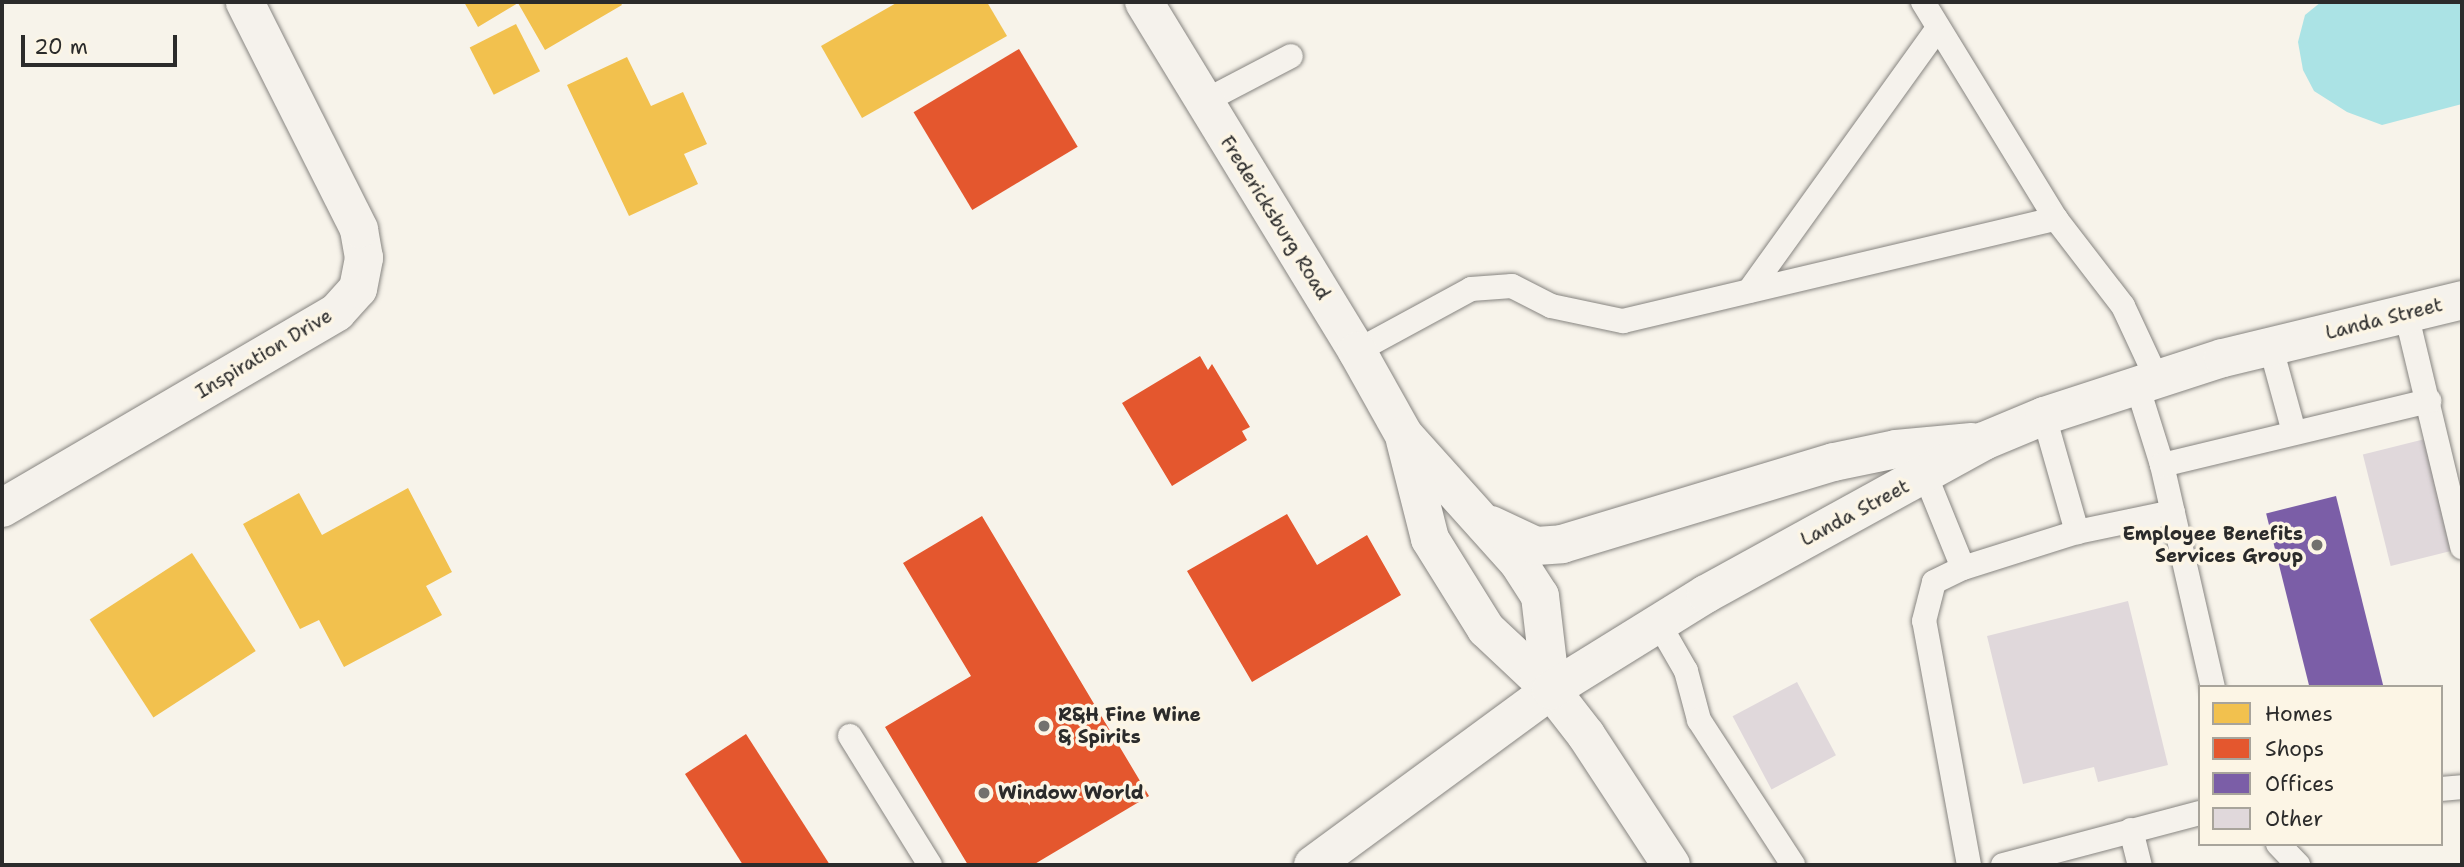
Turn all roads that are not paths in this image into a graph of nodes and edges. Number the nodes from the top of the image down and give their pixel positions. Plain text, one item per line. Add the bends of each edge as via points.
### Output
1 (245, 2) edge
2 (1144, 2) edge
3 (1923, 2) edge
4 (1938, 28) junction
5 (1292, 56) dead end
6 (1203, 102) junction
7 (2056, 219) junction
8 (1749, 291) junction
9 (2462, 300) edge
10 (2406, 313) junction
11 (2271, 348) junction
12 (1357, 351) junction
13 (2147, 382) junction
14 (2429, 401) junction
15 (2044, 416) junction
16 (2294, 432) junction
17 (1404, 435) junction
18 (1920, 462) junction
19 (2162, 465) junction
20 (2, 508) edge
21 (2172, 512) junction
22 (1480, 519) junction
23 (2077, 533) junction
24 (2462, 547) edge
25 (1963, 568) junction
26 (1659, 624) junction
27 (2213, 685) edge
28 (1551, 690) junction
29 (850, 736) dead end
30 (2462, 788) edge
31 (2443, 789) edge
32 (2198, 814) edge
33 (2132, 830) junction
34 (2280, 846) edge
35 (930, 865) edge
36 (1313, 865) edge
37 (1671, 865) edge
38 (1793, 865) edge
39 (1969, 865) edge
40 (2003, 865) edge
41 (2140, 865) edge
42 (2298, 865) edge

1 - 20 street, Inspiration Drive via 359,229 364,258 358,289 337,312
2 - 6 street, Fredericksburg Road
3 - 4 lane
4 - 7 lane
4 - 8 lane
5 - 6 lane
6 - 12 street, Fredericksburg Road
7 - 8 lane
7 - 13 lane via 2123,306
8 - 12 lane via 1623,321 1551,306 1512,286 1471,289
9 - 10 street, Landa Street
10 - 11 street, Landa Street
10 - 14 lane
11 - 13 street, Landa Street
11 - 16 lane
12 - 17 street, Fredericksburg Road
13 - 15 street, Landa Street
13 - 19 lane
14 - 16 lane
14 - 24 lane
15 - 18 street, Landa Street
15 - 23 lane
16 - 19 lane
17 - 22 street, Fredericksburg Road
17 - 28 street, Fredericksburg Road via 1430,539 1486,629
18 - 22 street, Landa Street via 1834,462 1562,544 1536,546
18 - 25 lane
18 - 26 street, Landa Street
19 - 21 lane
21 - 23 lane
21 - 27 lane
22 - 28 street, Fredericksburg Road via 1518,562 1540,596
23 - 25 lane
25 - 39 lane via 1934,582 1924,621
26 - 28 street, Landa Street
26 - 38 lane via 1686,671 1699,720
28 - 36 street, Landa Street
28 - 37 street, Fredericksburg Road
29 - 35 lane
30 - 31 lane
32 - 33 lane
33 - 40 lane
33 - 41 lane
34 - 42 lane

